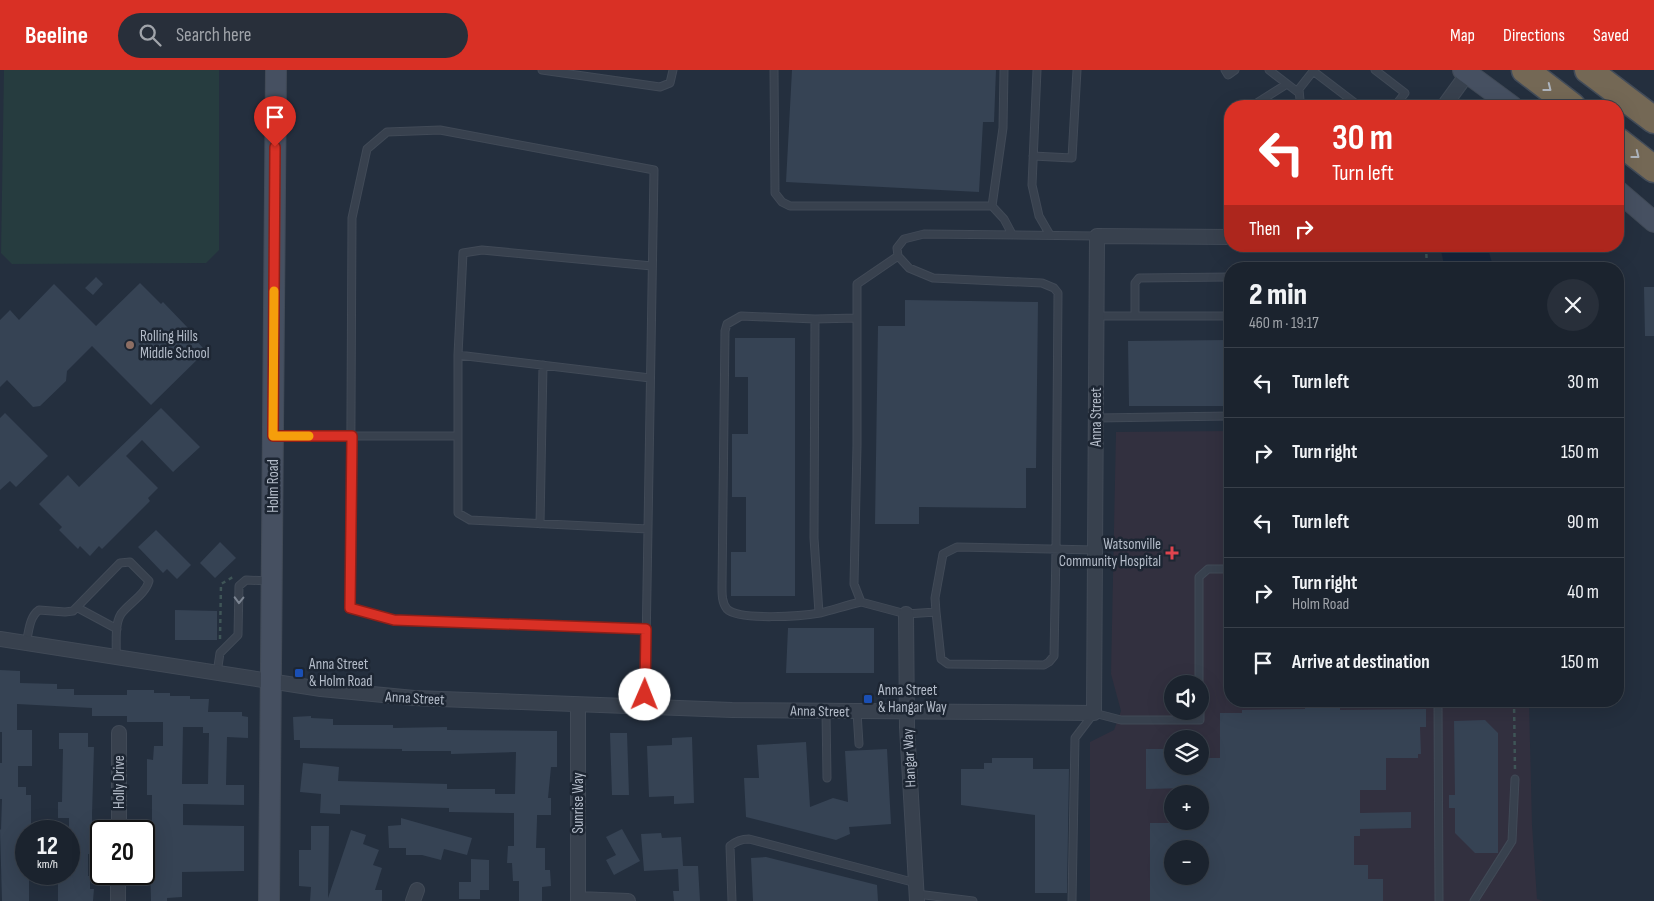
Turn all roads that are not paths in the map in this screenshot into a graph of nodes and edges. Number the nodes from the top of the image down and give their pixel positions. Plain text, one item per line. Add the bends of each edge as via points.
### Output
1 (276, 70) edge
2 (542, 70) edge
3 (673, 70) edge
4 (774, 70) edge
5 (1004, 70) edge
6 (1037, 70) edge
7 (1077, 70) edge
8 (1225, 70) edge
9 (1235, 70) edge
10 (1268, 70) edge
11 (1314, 70) edge
12 (1375, 70) edge
13 (1525, 70) edge
14 (1588, 70) edge
15 (1616, 70) edge
16 (1465, 71) edge
17 (1287, 84) junction
18 (1299, 93) junction
19 (1265, 98) joint
20 (1262, 100) edge
21 (1300, 100) edge
22 (1352, 100) edge
23 (1400, 100) edge
24 (1448, 100) edge
25 (1504, 100) edge
26 (1564, 100) edge
27 (1654, 104) edge
28 (1654, 120) edge
29 (1624, 146) edge
30 (1033, 156) junction
31 (1654, 169) edge
32 (1624, 196) edge
33 (992, 206) junction
34 (1654, 222) edge
35 (1012, 234) junction
36 (1050, 235) junction
37 (1097, 236) junction
38 (1224, 237) edge
39 (898, 256) junction
40 (652, 266) junction
41 (1224, 277) edge
42 (1097, 316) junction
43 (1135, 316) junction
44 (1224, 316) edge
45 (857, 318) junction
46 (815, 319) junction
47 (458, 355) junction
48 (543, 365) junction
49 (650, 378) junction
50 (1224, 416) edge
51 (1096, 418) junction
52 (273, 436) junction
53 (352, 436) junction
54 (458, 436) junction
55 (540, 524) junction
56 (648, 530) junction
57 (1056, 550) junction
58 (1095, 550) junction
59 (1224, 568) edge
60 (272, 581) junction
61 (861, 602) junction
62 (78, 608) junction
63 (936, 612) junction
64 (819, 613) junction
65 (906, 614) junction
66 (117, 629) junction
67 (646, 629) junction
68 (0, 639) edge
69 (26, 643) junction
70 (116, 657) junction
71 (217, 673) junction
72 (1199, 675) edge
73 (271, 682) junction
74 (578, 705) junction
75 (1438, 707) edge
76 (645, 708) junction
77 (826, 712) junction
78 (857, 712) junction
79 (907, 712) junction
80 (1094, 713) junction
81 (1164, 720) edge
82 (119, 733) dead end
83 (859, 744) dead end
84 (827, 778) dead end
85 (1515, 779) road end
86 (119, 820) edge
87 (118, 885) edge
88 (917, 893) edge
89 (578, 900) edge
90 (118, 901) edge
91 (269, 901) edge
92 (628, 901) edge
93 (732, 901) edge
94 (973, 901) edge
95 (1072, 901) edge
96 (1439, 901) edge
97 (1474, 901) edge

1 - 52 street, Holm Road
2 - 3 lane via 660,87 670,83
4 - 33 lane via 776,193 782,202 790,206
5 - 33 lane via 1003,128
6 - 30 lane
7 - 30 lane via 1072,158
8 - 9 lane via 1228,75
10 - 17 lane
11 - 18 lane
11 - 22 lane
12 - 23 lane via 1405,93
13 -> 26 highway
14 - 28 highway
15 - 27 highway
16 - 24 street
16 - 25 street
17 - 18 lane
17 - 19 lane
18 - 21 lane
19 - 20 lane
29 -> 31 highway
30 - 36 lane via 1032,185 1039,216
32 - 34 street
33 - 35 lane
35 - 36 lane
35 - 39 lane via 924,234 904,239 897,248
36 - 37 lane
37 - 38 street
37 - 42 street, Anna Street
39 - 45 lane via 857,284
39 - 57 lane via 909,268 933,278 1042,283 1058,293
40 - 47 lane via 482,250 463,253
40 - 49 lane
40 - 53 lane via 654,170 440,130 386,132 367,149 352,218
41 - 43 lane via 1139,278 1135,283
42 - 43 lane
42 - 51 street, Anna Street
43 - 44 lane
45 - 46 lane
45 - 61 lane via 854,584
46 - 64 lane via 814,538
46 - 64 lane via 741,316 727,324 722,587 723,602 728,610 741,615
47 - 48 lane
47 - 54 lane
48 - 49 lane
48 - 55 lane
49 - 56 lane
50 - 51 lane
51 - 58 street, Anna Street
52 - 53 lane
52 - 60 street, Holm Road
53 - 54 lane
53 - 67 lane via 350,608 394,620
54 - 55 lane via 458,513 470,520
55 - 56 lane
56 - 67 lane
57 - 58 lane
57 - 63 lane via 957,548 942,554
57 - 63 lane via 1054,656 1044,665 948,664 941,659
58 - 80 street, Anna Street
59 - 72 lane via 1208,569 1199,577
60 -> 71 lane via 246,580 239,586 238,635 220,653
60 - 73 street, Holm Road
61 - 64 lane
61 - 65 lane
62 - 66 lane
62 - 66 lane via 120,563 130,562 149,582 121,614
62 - 69 lane via 65,612 39,610 34,613
63 - 65 lane
65 - 79 street, Hangar Way
66 - 70 lane
67 - 76 lane
68 - 69 street, Anna Street
69 - 70 street, Anna Street
70 - 71 street, Anna Street
71 - 73 street, Anna Street
73 - 74 street, Anna Street via 386,696
73 - 91 street, Holm Road
74 - 76 street, Anna Street
74 - 89 street, Sunrise Way
75 - 96 lane
76 - 77 street, Anna Street
77 - 78 street, Anna Street
77 - 84 lane
78 - 79 street, Anna Street
78 - 83 lane
79 - 80 street, Anna Street
79 - 88 street, Hangar Way
80 - 81 lane via 1121,720
80 - 95 lane via 1074,738
82 - 86 street, Holly Drive
85 - 97 lane via 1512,841
87 - 90 street
88 - 93 lane via 767,844 742,839 730,846
88 - 94 lane
89 - 92 street

